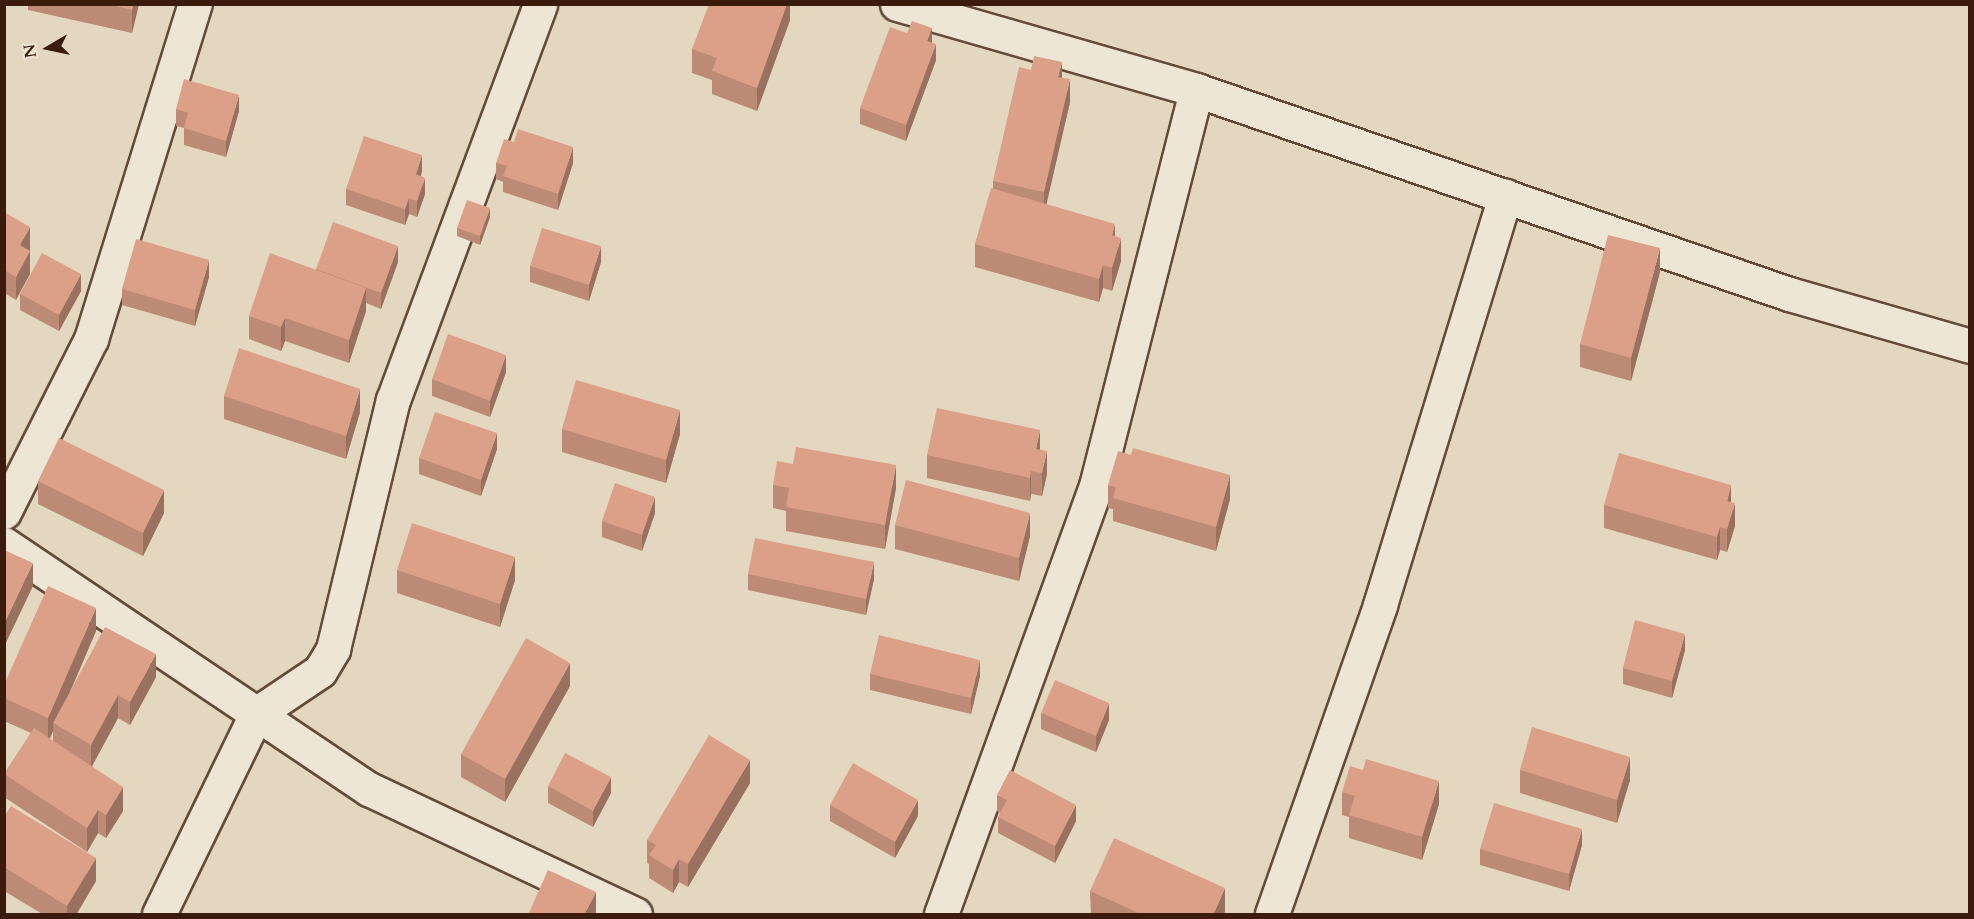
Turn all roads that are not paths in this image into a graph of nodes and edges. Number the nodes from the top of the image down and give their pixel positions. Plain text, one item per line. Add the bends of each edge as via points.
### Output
1 (195, 4) edge
2 (540, 4) edge
3 (897, 4) edge
4 (1196, 90) junction
5 (1505, 196) junction
6 (1970, 346) edge
7 (4, 512) edge
8 (4, 544) edge
9 (256, 714) junction
10 (159, 915) edge
11 (635, 915) edge
12 (941, 915) edge
13 (1272, 915) edge

1 - 7 street via 91,339
2 - 9 street via 393,400 333,649 320,671
3 - 4 street
4 - 5 street
4 - 12 street via 1097,482
5 - 6 street via 1789,294
5 - 13 street via 1380,605
8 - 9 street
9 - 10 street
9 - 11 street via 369,789

